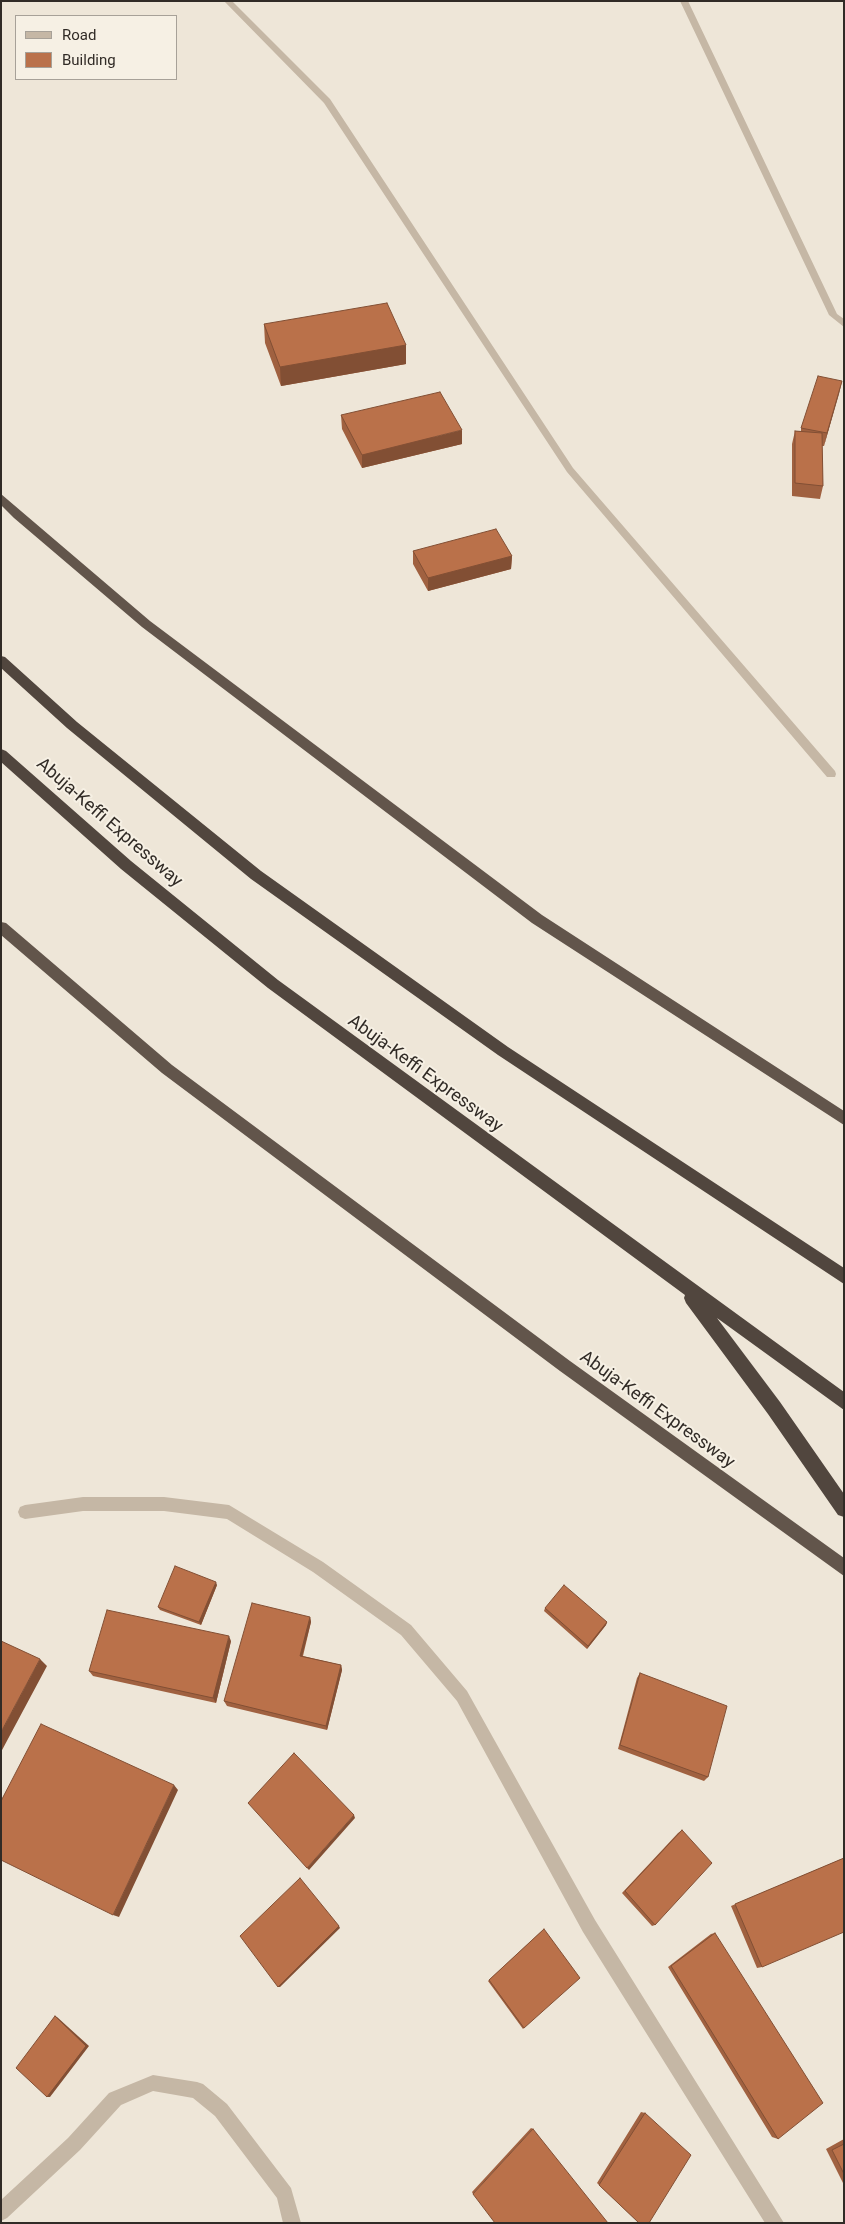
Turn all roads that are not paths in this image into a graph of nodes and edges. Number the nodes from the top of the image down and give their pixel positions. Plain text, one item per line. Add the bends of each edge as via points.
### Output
1 (228, 1) edge
2 (684, 1) edge
3 (844, 324) edge
4 (1, 498) edge
5 (1, 660) edge
6 (1, 754) edge
7 (831, 774) dead end
8 (1, 927) edge
9 (844, 1118) edge
10 (844, 1277) edge
11 (684, 1286) junction
12 (844, 1402) edge
13 (844, 1509) edge
14 (25, 1512) dead end
15 (844, 1568) edge
16 (1, 2212) edge
17 (292, 2223) edge
18 (775, 2223) edge

1 - 7 street via 327,101 570,470
2 - 3 street via 833,315
4 - 9 highway via 146,624 537,919
5 - 10 highway via 72,725 256,875 503,1051
6 - 11 highway, Abuja-Keffi Expressway via 126,865 273,984
8 - 15 highway, Abuja-Keffi Expressway via 167,1069 565,1366
11 - 12 highway, Abuja-Keffi Expressway
11 - 13 highway
14 - 18 street via 83,1504 164,1504 229,1512 318,1567 406,1630 462,1696 589,1926
16 - 17 street via 74,2144 114,2099 153,2083 197,2090 221,2110 285,2194

